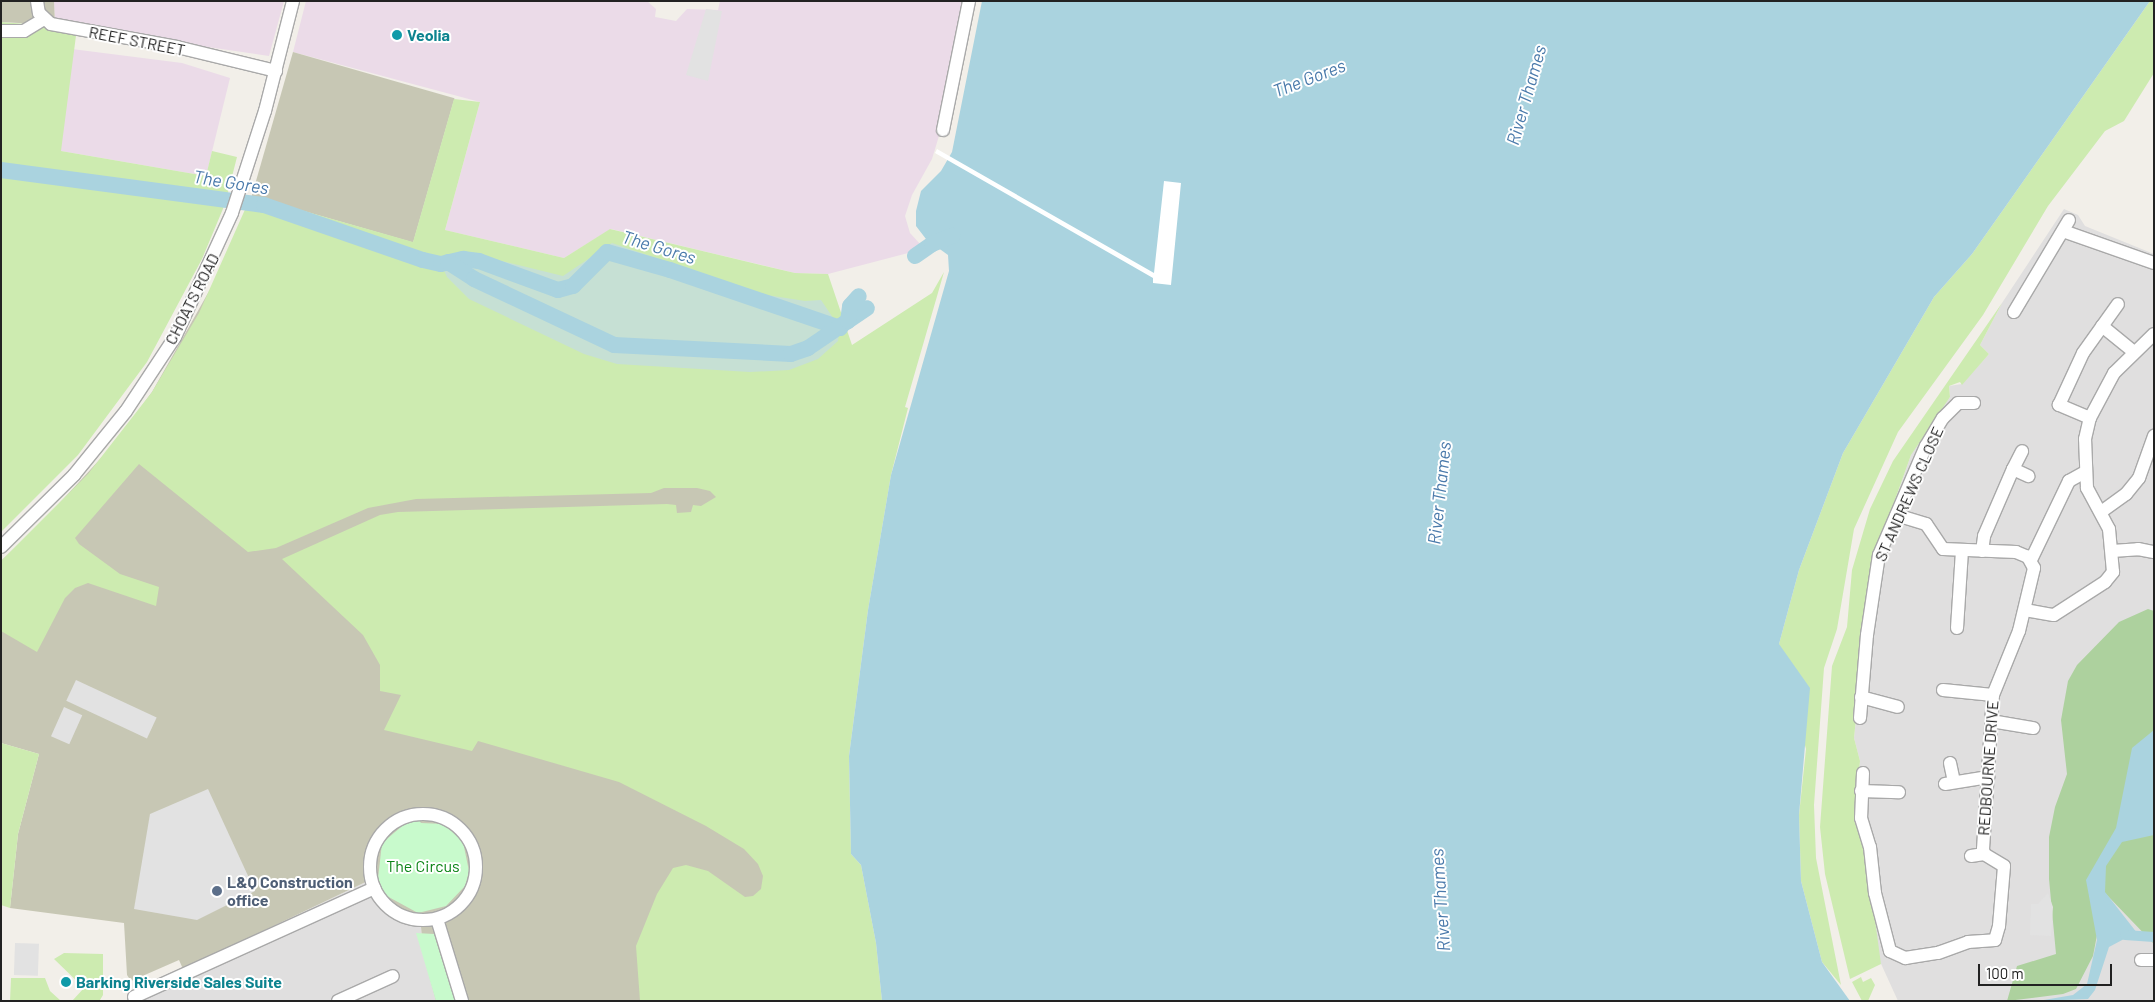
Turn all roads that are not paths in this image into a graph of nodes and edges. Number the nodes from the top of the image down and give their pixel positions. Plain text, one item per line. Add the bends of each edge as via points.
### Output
1 (37, 1) edge
2 (294, 1) edge
3 (969, 1) edge
4 (44, 19) junction
5 (1, 31) edge
6 (276, 71) junction
7 (943, 130) dead end
8 (2154, 263) edge
9 (2118, 304) dead end
10 (2014, 312) dead end
11 (2102, 326) junction
12 (2154, 334) edge
13 (2134, 352) junction
14 (1974, 402) dead end
15 (2090, 418) junction
16 (2154, 436) edge
17 (2022, 452) dead end
18 (2013, 469) junction
19 (2085, 472) junction
20 (2028, 476) dead end
21 (2101, 512) junction
22 (1896, 515) junction
23 (1, 546) edge
24 (1962, 551) junction
25 (1982, 551) junction
26 (2112, 552) junction
27 (2154, 552) edge
28 (2031, 560) junction
29 (2025, 610) junction
30 (1957, 628) dead end
31 (1943, 690) dead end
32 (1992, 695) junction
33 (1862, 697) junction
34 (1898, 707) dead end
35 (1860, 718) dead end
36 (1991, 721) junction
37 (2033, 728) dead end
38 (1950, 763) dead end
39 (1863, 773) dead end
40 (1988, 777) junction
41 (1861, 791) junction
42 (1899, 792) dead end
43 (1984, 854) junction
44 (1971, 856) dead end
45 (374, 888) junction
46 (437, 918) junction
47 (394, 976) dead end
48 (134, 996) dead end
49 (338, 1001) edge
50 (462, 1001) edge

1 - 4 street
2 - 6 street, CHOATS ROAD
3 - 7 street
4 - 5 street via 24,31
4 - 6 street, REEF STREET via 64,27 177,47
6 - 23 street, CHOATS ROAD via 232,213 175,337 126,411 74,475
8 - 10 street via 2066,225
9 - 11 street
11 - 13 street
11 - 15 street via 2082,353 2059,406
12 - 13 street
13 - 15 street via 2114,372
14 - 22 street, ST ANDREWS CLOSE via 1958,404 1943,418 1926,446
15 - 19 street via 2085,439
16 - 21 street via 2139,478 2126,494
17 - 18 street
18 - 20 street
18 - 25 street via 1984,536
19 - 21 street via 2087,488
19 - 28 street via 2069,481
21 - 26 street via 2109,529
22 - 24 street via 1926,524 1943,549
22 - 33 street, ST ANDREWS CLOSE via 1876,568
24 - 25 street
24 - 30 street
25 - 28 street via 2016,552
26 - 27 street via 2138,548
26 - 29 street via 2113,572 2105,582 2054,614
28 - 29 street, REDBOURNE DRIVE via 2035,574
29 - 32 street, REDBOURNE DRIVE
31 - 32 street
32 - 36 street, REDBOURNE DRIVE
33 - 34 street
33 - 35 street, ST ANDREWS CLOSE
36 - 37 street
36 - 40 street, REDBOURNE DRIVE
38 - 40 street via 1949,783
39 - 41 street, REDBOURNE DRIVE
40 - 43 street, REDBOURNE DRIVE
41 - 42 street
41 - 43 street, REDBOURNE DRIVE via 1861,818 1870,846 1875,893 1888,945 1896,956 1932,955 1968,942 1996,939 2004,866
43 - 44 street
45 - 46 street via 387,906 407,918
45 - 46 street via 370,858 384,830 411,814 446,819 460,828 470,843 476,874 463,902
45 - 48 street
46 - 50 street
47 - 49 street

